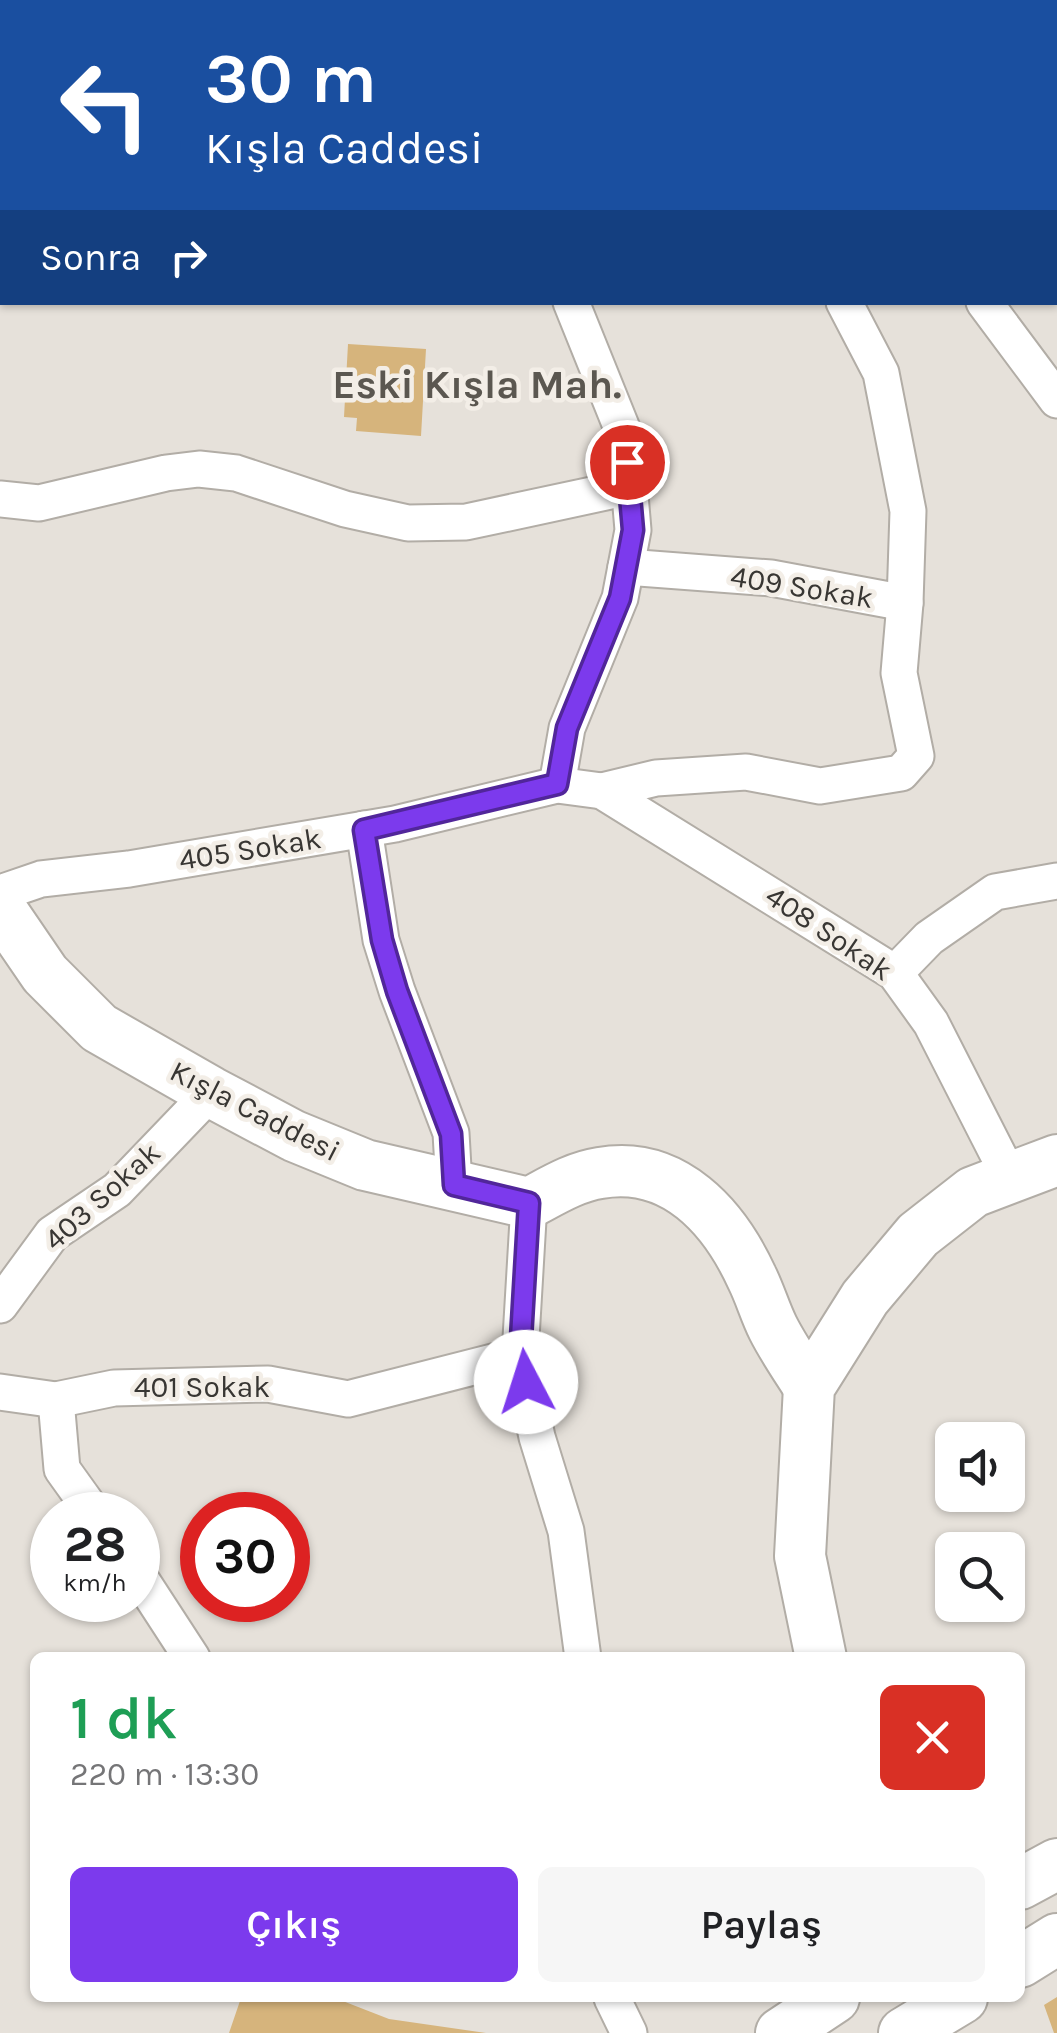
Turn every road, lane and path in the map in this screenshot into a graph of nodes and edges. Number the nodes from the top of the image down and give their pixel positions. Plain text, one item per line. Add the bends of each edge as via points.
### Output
1 (572, 305) edge
2 (846, 305) edge
3 (986, 305) edge
4 (1057, 400) edge
5 (629, 487) junction
6 (0, 499) edge
7 (626, 567) junction
8 (905, 603) junction
9 (557, 784) junction
10 (602, 791) junction
11 (364, 830) junction
12 (1057, 881) edge
13 (0, 894) edge
14 (0, 908) edge
15 (895, 973) junction
16 (211, 1092) junction
17 (1057, 1160) edge
18 (1010, 1178) junction
19 (454, 1185) junction
20 (529, 1203) junction
21 (0, 1305) edge
22 (520, 1355) junction
23 (809, 1387) junction
24 (0, 1392) edge
25 (56, 1400) junction
26 (78, 1492) edge
27 (160, 1609) edge
28 (188, 1652) edge
29 (582, 1652) edge
30 (820, 1652) edge
31 (1057, 1864) edge
32 (1025, 1881) edge
33 (1057, 1940) edge
34 (1025, 1959) edge
35 (614, 2002) edge
36 (828, 2002) edge
37 (958, 2008) edge
38 (630, 2033) edge
39 (781, 2033) edge
40 (904, 2033) edge

1 - 5 street via 625,436
2 - 8 street, 409 Sokak via 881,373 908,510
3 - 4 street
5 - 6 street via 466,522 427,523 345,509 236,473 199,469 39,503
5 - 7 street via 633,530
7 - 8 street, 409 Sokak via 770,578
7 - 9 street via 620,598 567,728
8 - 10 street via 899,673 916,756 900,773 820,786 746,772 656,778
9 - 10 street, 408 Sokak
9 - 11 street, 405 Sokak
10 - 15 street, 408 Sokak
11 - 13 street, 405 Sokak via 41,879
11 - 19 street via 382,940 451,1134
12 - 15 street via 996,892 929,938
14 - 16 street, Kışla Caddesi via 45,974 100,1028
15 - 18 street, 408 Sokak via 931,1024
16 - 19 street, Kışla Caddesi via 365,1165
16 - 21 street, 403 Sokak via 117,1190 52,1234
17 - 18 street
18 - 23 street via 973,1192 918,1235 865,1298
19 - 20 street, Kışla Caddesi
20 - 22 street
20 - 23 street via 602,1172 654,1176 694,1195 726,1231
22 - 25 street, 401 Sokak via 348,1399 268,1384 114,1388
22 - 29 street via 566,1530
23 - 30 street via 800,1556
24 - 25 street, 401 Sokak
25 - 26 street via 62,1470
27 - 28 street
31 - 32 street
33 - 34 street
35 - 38 street
36 - 39 street
37 - 40 street

